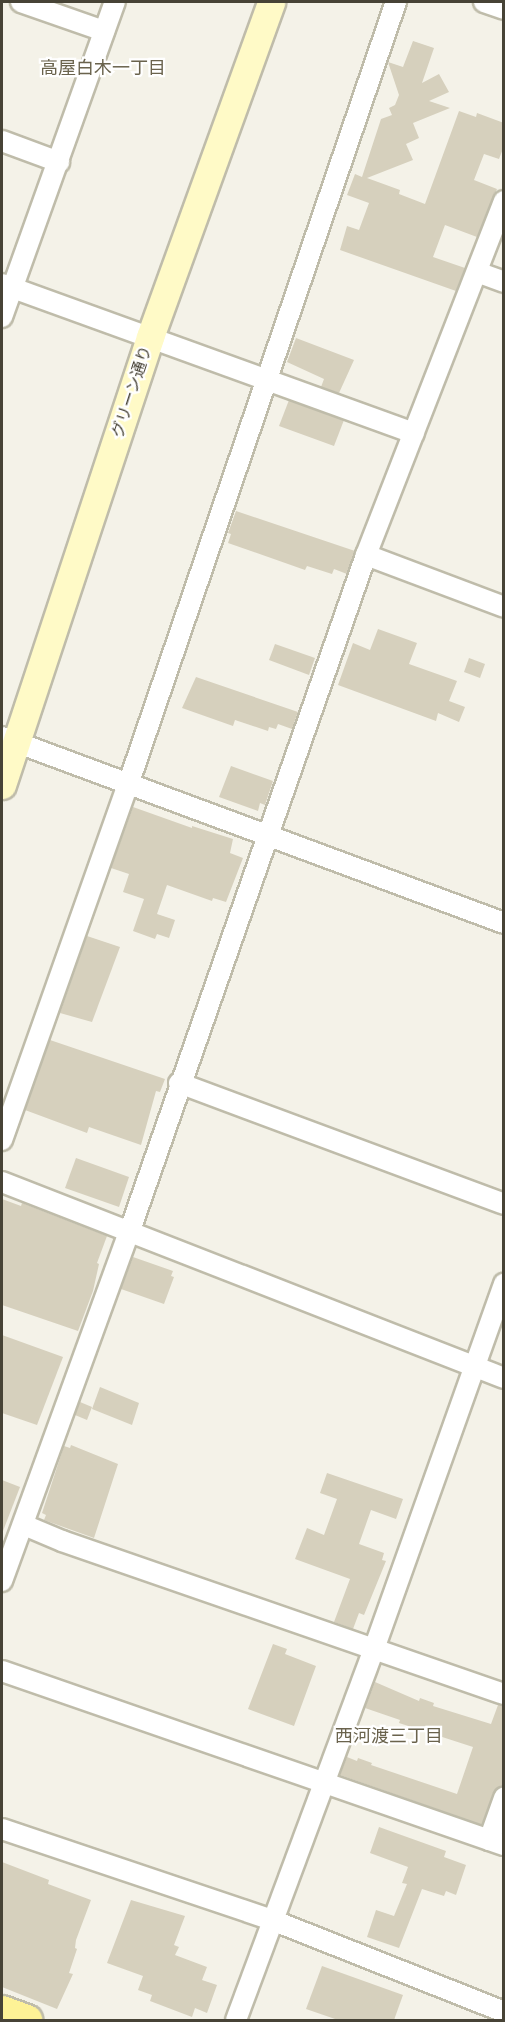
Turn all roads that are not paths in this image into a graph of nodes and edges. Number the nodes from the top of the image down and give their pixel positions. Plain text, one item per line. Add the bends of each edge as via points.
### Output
1 (21, 2) edge
2 (115, 2) edge
3 (271, 2) edge
4 (396, 2) edge
5 (484, 2) edge
6 (504, 9) edge
7 (104, 31) junction
8 (2, 141) edge
9 (58, 162) junction
10 (504, 201) edge
11 (477, 272) junction
12 (504, 282) edge
13 (7, 286) edge
14 (2, 317) edge
15 (150, 338) junction
16 (265, 380) junction
17 (414, 434) junction
18 (366, 555) junction
19 (504, 607) edge
20 (9, 739) edge
21 (2, 785) edge
22 (128, 785) junction
23 (267, 834) junction
24 (504, 923) edge
25 (179, 1083) junction
26 (2, 1140) edge
27 (2, 1182) edge
28 (504, 1204) edge
29 (129, 1233) junction
30 (504, 1283) edge
31 (473, 1367) junction
32 (504, 1378) edge
33 (24, 1525) junction
34 (2, 1581) edge
35 (374, 1649) junction
36 (2, 1671) edge
37 (504, 1694) edge
38 (324, 1783) junction
39 (504, 1798) edge
40 (2, 1829) edge
41 (496, 1843) edge
42 (272, 1920) junction
43 (2, 2011) edge
44 (504, 2012) edge
45 (27, 2020) edge
46 (236, 2020) edge

1 - 7 street
2 - 7 street
3 - 15 street, グリーン通り
4 - 16 street
5 - 6 street
7 - 9 street
8 - 9 street
9 - 13 street
10 - 11 street
11 - 12 street
11 - 17 street
13 - 14 street
13 - 15 street
15 - 16 street
15 - 20 street, グリーン通り
16 - 17 street
16 - 22 street
17 - 18 street
18 - 19 street
18 - 23 street
20 - 21 street, グリーン通り
20 - 22 street
22 - 23 street
22 - 26 street
23 - 24 street
23 - 25 street
25 - 28 street
25 - 29 street
27 - 29 street
29 - 31 street
29 - 33 street
30 - 31 street
31 - 32 street
31 - 35 street
33 - 34 street
33 - 35 street
35 - 37 street
35 - 38 street
36 - 38 street
38 - 41 street
38 - 42 street
39 - 41 street
40 - 42 street
42 - 44 street
42 - 46 street
43 - 45 main road

